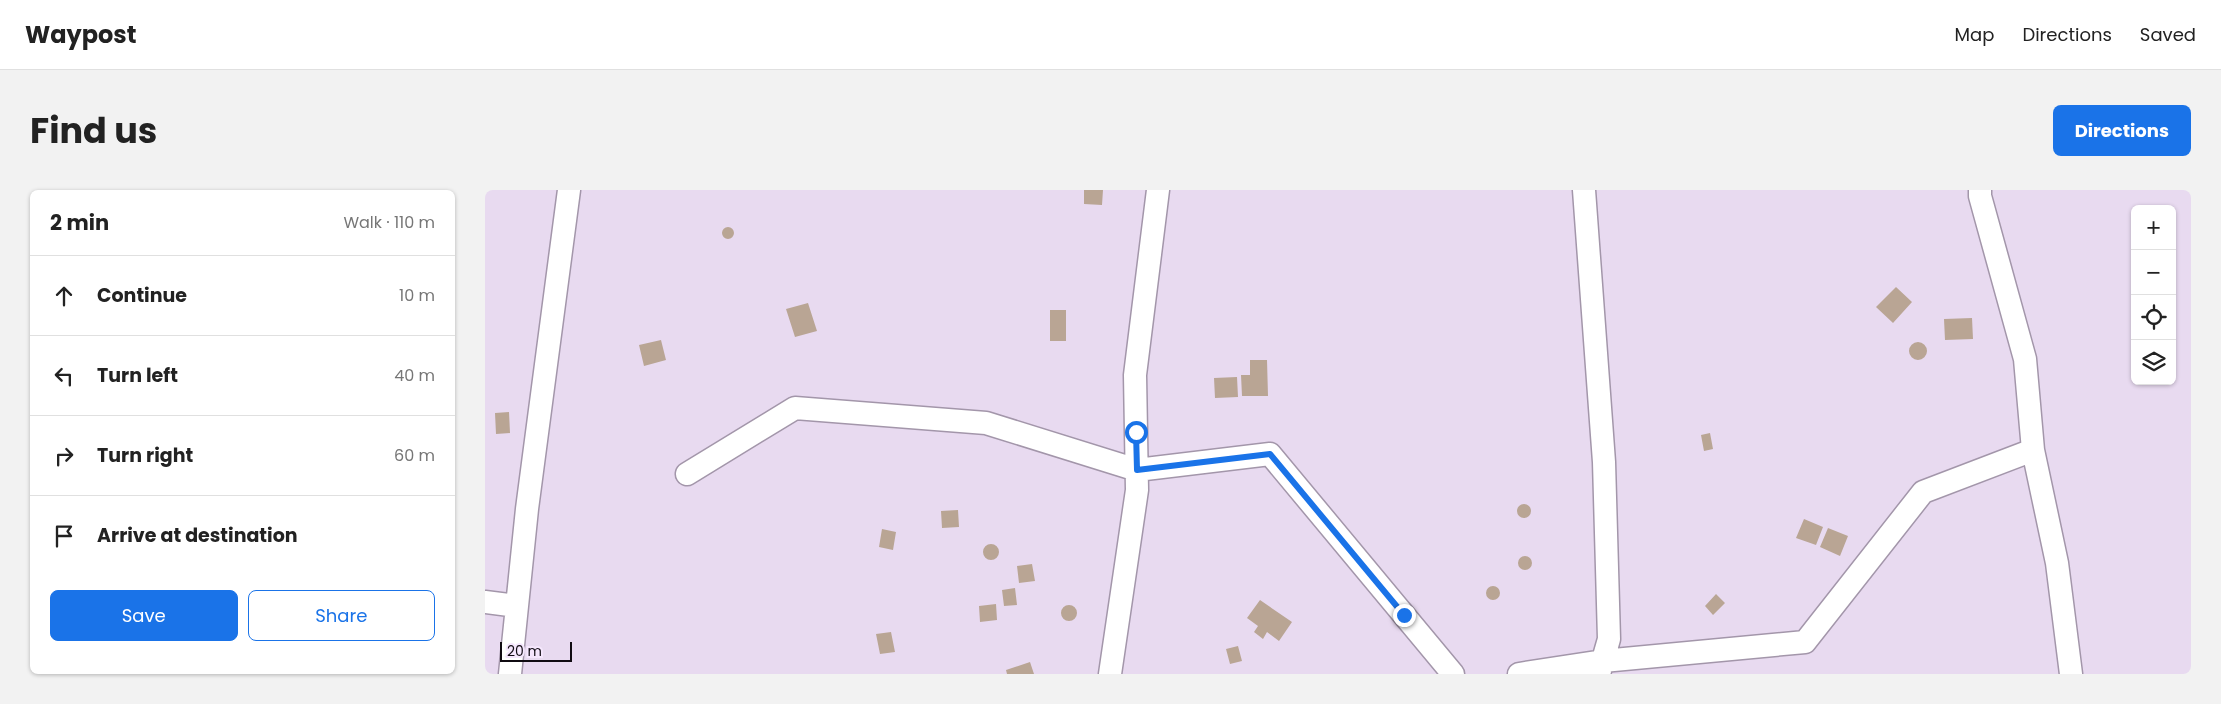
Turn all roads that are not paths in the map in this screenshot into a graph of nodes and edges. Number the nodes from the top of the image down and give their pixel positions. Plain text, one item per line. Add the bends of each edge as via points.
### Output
1 (569, 190) edge
2 (1158, 190) edge
3 (1584, 190) edge
4 (1980, 190) edge
5 (2033, 450) junction
6 (1137, 470) junction
7 (687, 474) dead end
8 (485, 602) edge
9 (517, 606) junction
10 (1601, 668) edge
11 (510, 674) edge
12 (1110, 674) edge
13 (1453, 674) edge
14 (1519, 674) edge
15 (2071, 674) edge

1 - 9 street
2 - 6 street via 1135,375
3 - 10 street via 1604,462 1609,639
4 - 5 street via 2025,359
5 - 10 street via 1923,492 1805,642
5 - 15 street via 2057,563
6 - 7 street via 986,423 795,408
6 - 12 street via 1137,490
6 - 13 street via 1270,454
8 - 9 street
9 - 11 street
10 - 14 street

